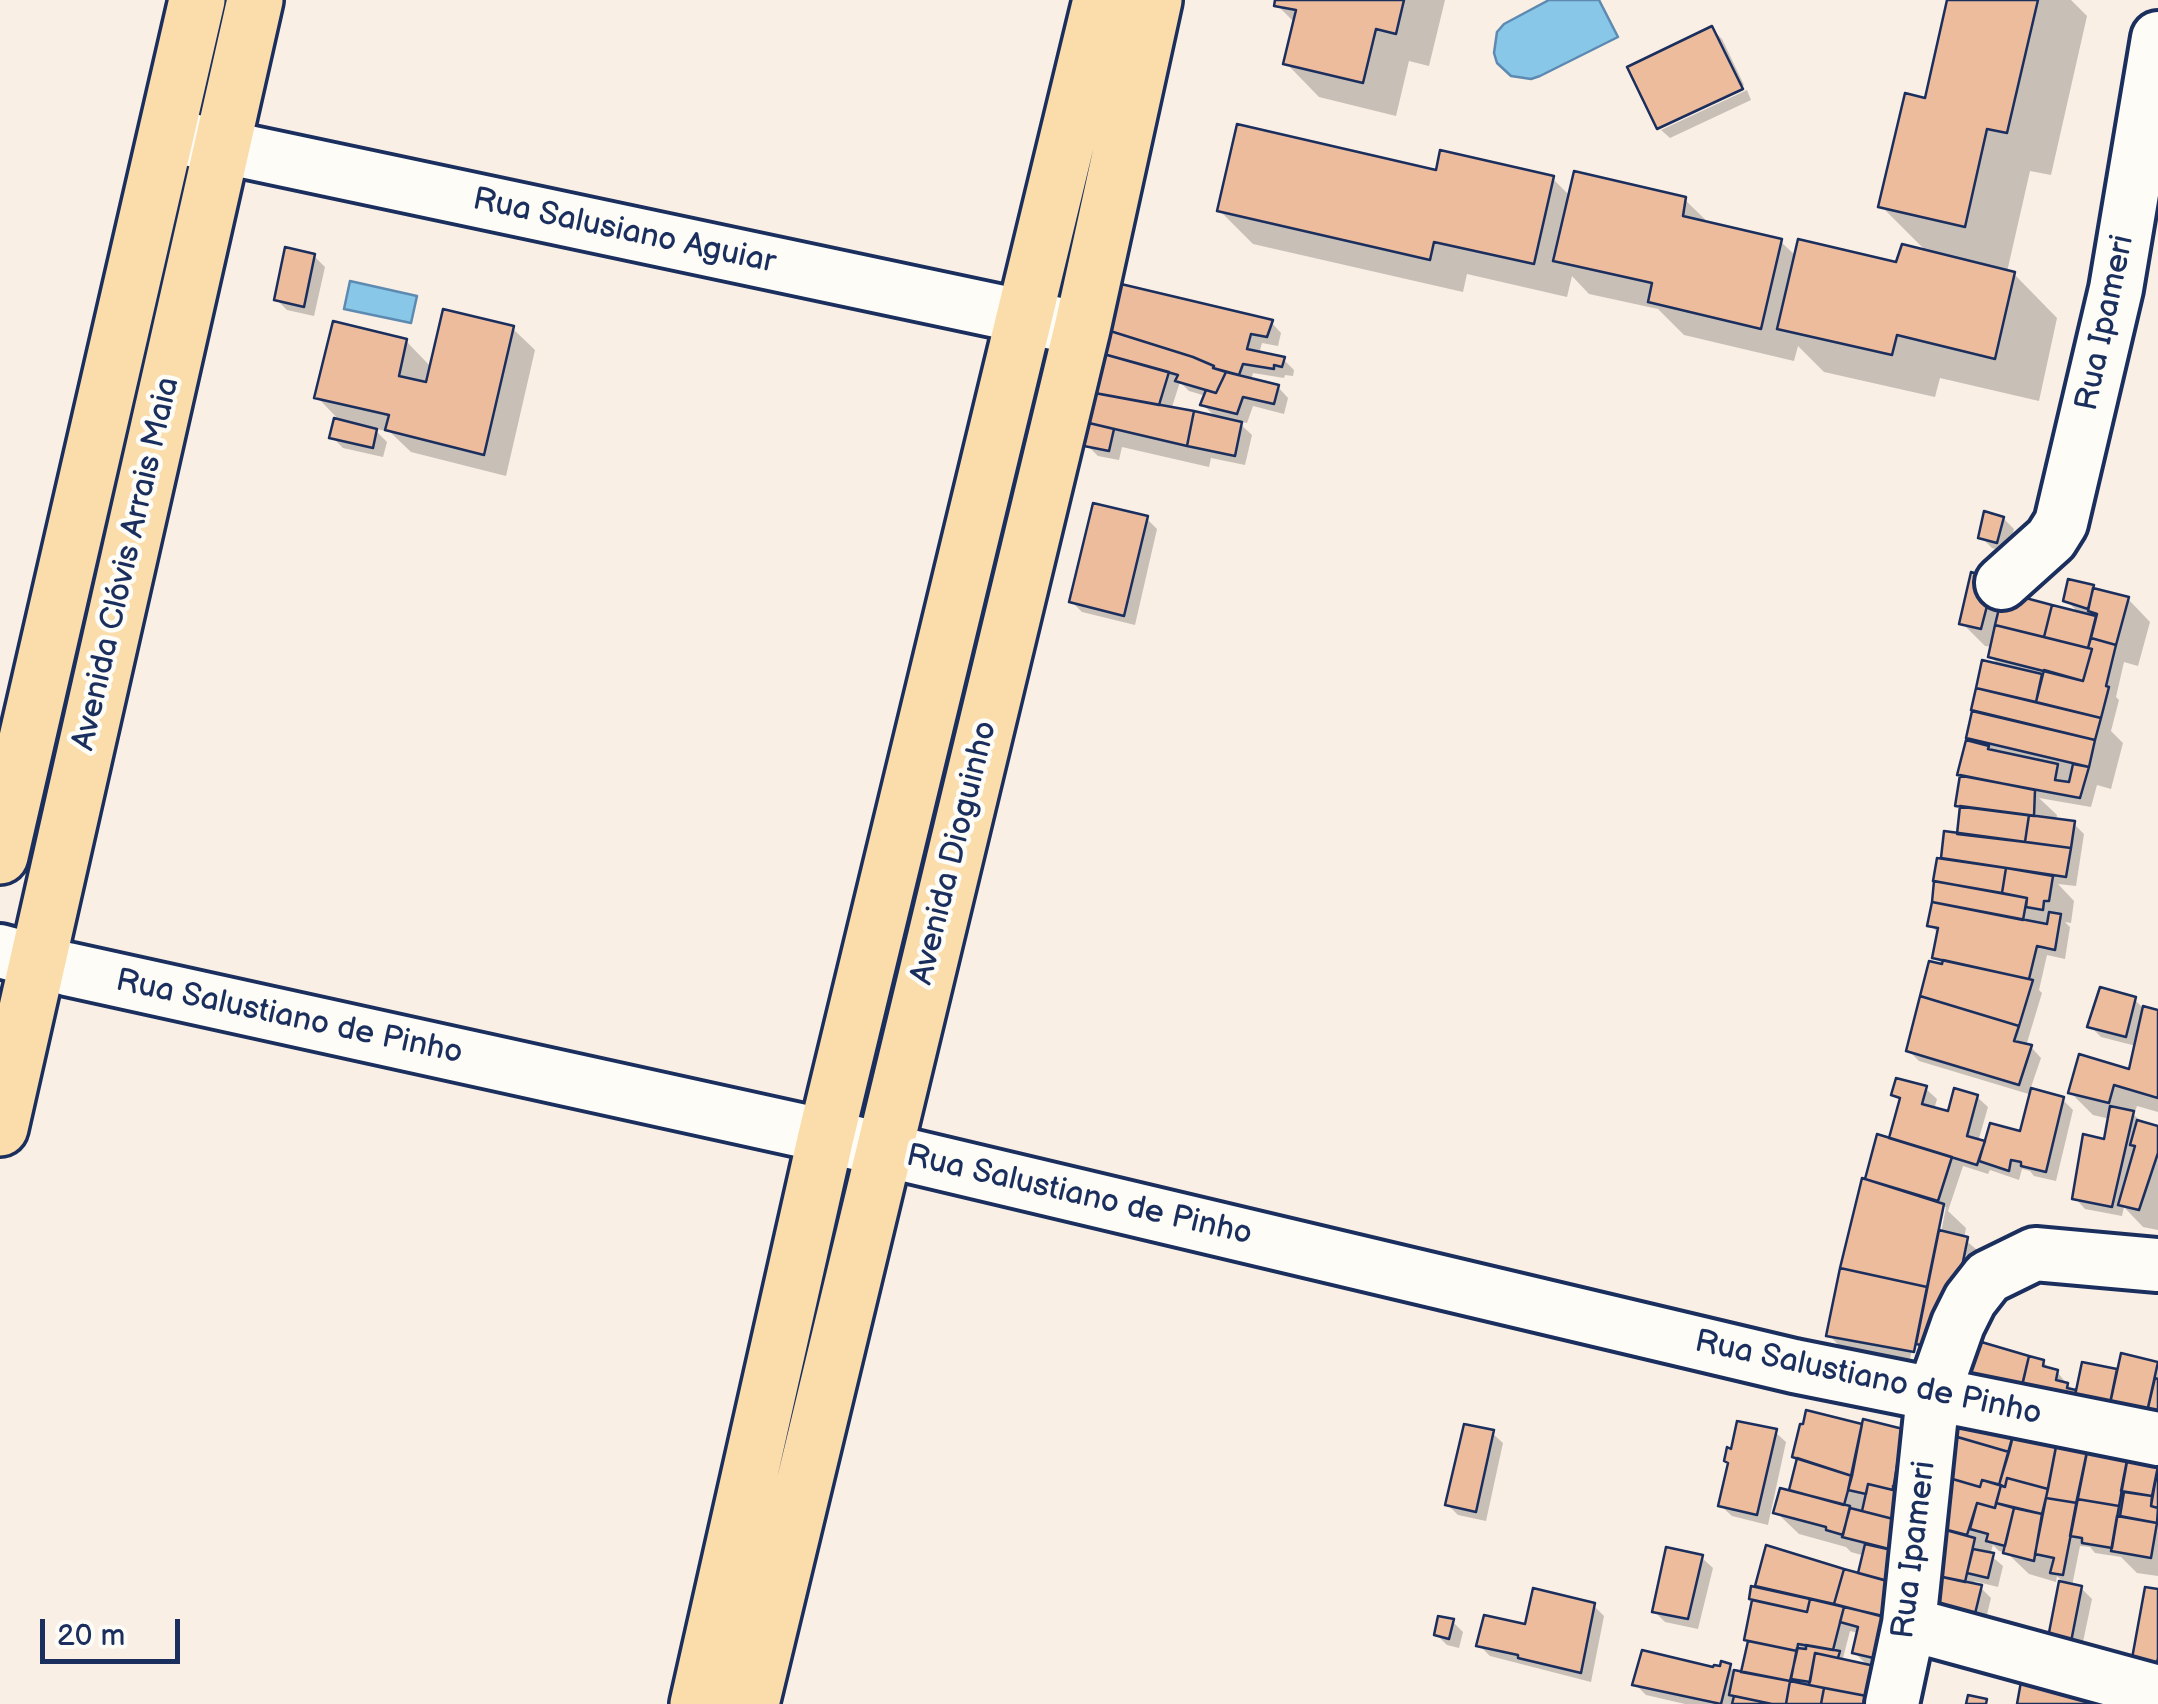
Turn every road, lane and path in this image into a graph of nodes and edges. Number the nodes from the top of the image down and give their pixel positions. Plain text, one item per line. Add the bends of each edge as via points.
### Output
1 (196, 0) edge
2 (255, 0) edge
3 (1101, 0) edge
4 (1154, 0) edge
5 (2158, 38) edge
6 (166, 134) junction
7 (221, 148) junction
8 (1024, 316) junction
9 (1082, 329) junction
10 (2002, 583) dead end
11 (0, 856) edge
12 (19, 956) edge
13 (0, 1128) edge
14 (826, 1136) junction
15 (884, 1150) junction
16 (2158, 1265) edge
17 (1932, 1394) junction
18 (2158, 1439) edge
19 (1908, 1624) junction
20 (2158, 1692) edge
21 (698, 1704) edge
22 (751, 1704) edge
23 (1892, 1704) edge

1 - 6 main road, Avenida Clóvis Arrais Maia
2 - 7 main road, Avenida Clóvis Arrais Maia
3 - 8 main road, Avenida Dioguinho
4 - 9 main road, Avenida Dioguinho
5 - 10 street, Rua Ipameri via 2116,289 2061,523 2052,540
6 - 7 street, Rua Salusiano Aguiar
6 - 11 main road, Avenida Clóvis Arrais Maia
7 - 8 street, Rua Salusiano Aguiar
7 - 12 main road, Avenida Clóvis Arrais Maia
8 - 9 street, Rua Salusiano Aguiar
8 - 14 main road, Avenida Dioguinho
9 - 15 main road, Avenida Dioguinho
12 - 13 main road, Avenida Clóvis Arrais Maia
12 - 14 street, Rua Salustiano de Pinho
14 - 15 street, Rua Salustiano de Pinho
14 - 21 main road, Avenida Dioguinho
15 - 17 street, Rua Salustiano de Pinho
15 - 22 main road, Avenida Dioguinho
16 - 17 street, Rua Ipameri via 2035,1254 1988,1277 1964,1312
17 - 18 street, Rua Salustiano de Pinho
17 - 19 street, Rua Ipameri
19 - 20 street
19 - 23 street, Rua Ipameri

